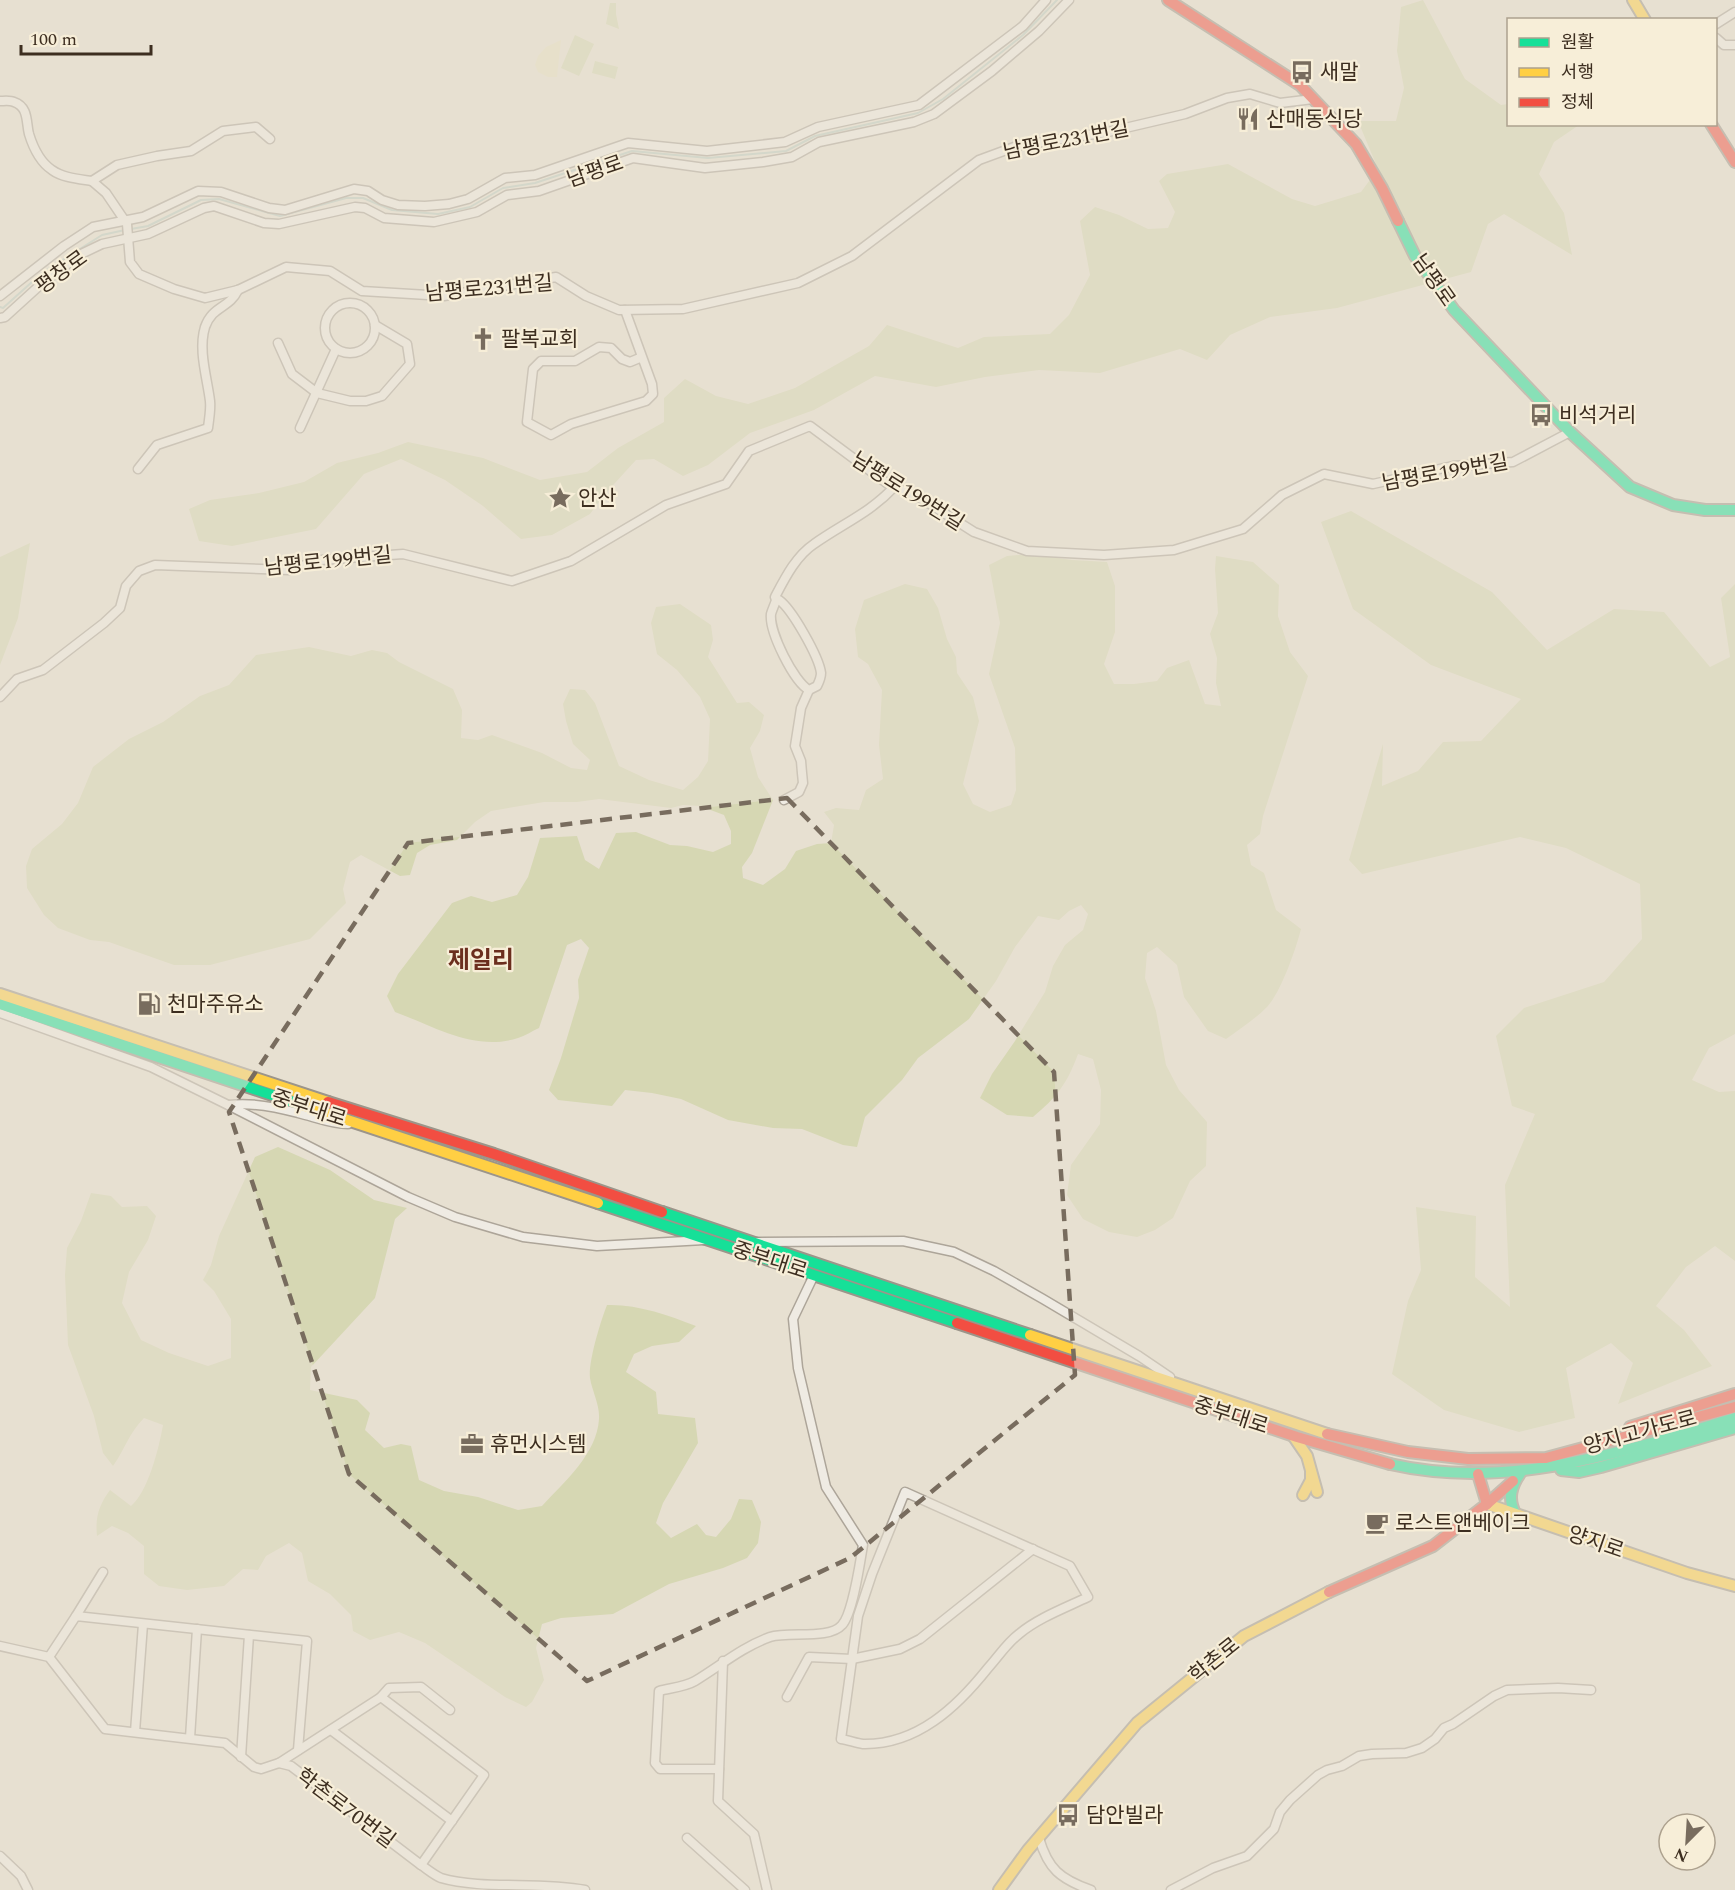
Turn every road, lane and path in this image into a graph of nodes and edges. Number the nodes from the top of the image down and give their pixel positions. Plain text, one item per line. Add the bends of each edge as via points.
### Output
1 (1046, 0) edge
2 (1069, 0) edge
3 (1168, 0) edge
4 (1633, 0) edge
5 (1642, 0) edge
6 (1735, 12) edge
7 (1644, 18) edge
8 (1653, 18) edge
9 (1717, 23) edge
10 (1717, 39) edge
11 (1735, 45) edge
12 (1313, 99) junction
13 (0, 101) edge
14 (1717, 116) edge
15 (1712, 126) edge
16 (270, 139) dead end
17 (1735, 144) edge
18 (1735, 162) edge
19 (93, 181) junction
20 (125, 222) junction
21 (128, 238) junction
22 (237, 290) junction
23 (369, 291) junction
24 (0, 296) edge
25 (361, 305) junction
26 (625, 310) junction
27 (0, 318) edge
28 (375, 325) junction
29 (278, 343) dead end
30 (336, 349) junction
31 (642, 357) junction
32 (317, 393) junction
33 (300, 428) dead end
34 (1570, 432) junction
35 (138, 469) dead end
36 (894, 487) junction
37 (1735, 510) edge
38 (776, 600) junction
39 (809, 690) junction
40 (0, 697) edge
41 (784, 800) dead end
42 (0, 994) edge
43 (0, 1004) edge
44 (0, 1014) edge
45 (228, 1105) junction
46 (363, 1125) junction
47 (711, 1240) junction
48 (750, 1242) junction
49 (814, 1275) junction
50 (1179, 1385) junction
51 (1735, 1394) edge
52 (1735, 1407) edge
53 (1735, 1418) edge
54 (1735, 1428) edge
55 (1291, 1435) junction
56 (1312, 1463) junction
57 (1547, 1463) junction
58 (1478, 1474) junction
59 (1518, 1475) junction
60 (1317, 1492) dead end
61 (1303, 1495) dead end
62 (1487, 1504) junction
63 (1516, 1515) junction
64 (1033, 1549) junction
65 (859, 1570) junction
66 (103, 1572) dead end
67 (872, 1574) junction
68 (1735, 1586) edge
69 (76, 1616) junction
70 (143, 1624) junction
71 (197, 1629) junction
72 (249, 1635) junction
73 (0, 1647) edge
74 (49, 1657) junction
75 (852, 1659) junction
76 (723, 1661) junction
77 (1591, 1690) dead end
78 (787, 1697) dead end
79 (381, 1698) junction
80 (450, 1710) dead end
81 (331, 1730) junction
82 (135, 1732) junction
83 (190, 1738) junction
84 (298, 1750) junction
85 (241, 1756) junction
86 (279, 1763) junction
87 (719, 1769) junction
88 (452, 1821) junction
89 (687, 1838) dead end
90 (1039, 1838) junction
91 (0, 1856) edge
92 (421, 1866) junction
93 (28, 1890) edge
94 (585, 1890) edge
95 (745, 1890) edge
96 (767, 1890) edge
97 (999, 1890) edge
98 (1091, 1890) edge
99 (1171, 1890) edge

1 - 20 street, 남평로 via 1023,26 919,105 818,127 785,142 707,151 628,143 535,176 505,178 468,199 449,204 398,205 354,189 285,210 221,192 198,191
2 - 21 street, 남평로 via 1000,64 934,114 914,122 819,142 792,157 705,168 633,158 539,191 507,195 477,212 434,222 384,218 355,207 279,224 264,223 214,206 148,234
3 - 12 main road, 남평로 via 1300,85
4 - 7 main road
5 - 8 main road
6 - 9 street
10 - 11 street via 1724,45
12 - 26 street, 남평로231번길 via 1280,103 1250,94 1119,129 1017,146 979,160 852,256 798,283 683,309
12 - 34 main road, 남평로 via 1356,144 1415,256 1454,310
13 - 19 street via 22,107 38,156 52,170
14 - 17 main road
15 - 18 main road
16 - 19 street via 256,127 223,131 191,151 117,165
19 - 20 street
20 - 21 street, 남평로231번길
20 - 24 street, 평창로 via 93,227
21 - 22 street, 남평로231번길 via 130,262 139,274 205,298
21 - 27 street, 평창로 via 79,255
22 - 23 street, 남평로231번길 via 286,267 330,271 362,291
22 - 35 street via 233,300 213,312 204,328 208,428 157,445
23 - 25 street
23 - 26 street, 남평로231번길 via 444,296 556,277 586,296
25 - 28 street
25 - 30 street via 345,303 330,312 326,336
26 - 31 street
28 - 30 street via 372,340 360,351
28 - 32 street via 407,344 410,364 382,396 366,401
29 - 32 street via 292,374
30 - 32 street
31 - 31 street via 653,394 646,401 571,424 551,435 527,422 533,369 541,362 575,361 599,347 611,348 630,362
32 - 33 street
34 - 36 street, 남평로199번길 via 1514,462 1453,466 1373,484 1324,474 1282,495 1243,529 1174,550 1104,555 1027,551 974,532 922,499
34 - 37 main road, 남평로 via 1630,487 1673,505
36 - 38 street via 868,511 812,544 784,580
36 - 40 street, 남평로199번길 via 810,426 749,452 726,484 666,505 571,561 512,581 403,554 321,560 289,570 155,565 139,572 126,586 120,608 104,623 43,670 16,679
38 - 39 street via 771,614 774,633 798,680
38 - 39 street via 784,603 794,617 816,658 821,678
39 - 41 street via 801,708 795,746 801,761 802,783 799,792
42 - 48 main road, 중부대로 via 494,1154
43 - 46 main road, 중부대로
44 - 45 street via 151,1067
45 - 46 street via 246,1103 339,1124
45 - 47 street via 408,1197 454,1217 523,1238 597,1246
46 - 47 main road, 중부대로
47 - 49 main road, 중부대로
48 - 50 main road, 중부대로
48 - 50 street via 903,1241 954,1252 1043,1299 1139,1356
49 - 55 main road, 중부대로
49 - 65 street via 793,1319 798,1368 826,1487 862,1545
50 - 57 main road, 중부대로 via 1336,1437 1408,1452
51 - 57 main road via 1575,1445
52 - 57 main road, 양지고가도로
53 - 57 main road, 양지고가도로 via 1611,1455
54 - 57 main road via 1579,1472
55 - 56 main road
55 - 58 main road, 중부대로 via 1388,1465
56 - 60 main road
56 - 61 main road via 1311,1480
57 - 59 main road, 중부대로
58 - 59 main road, 중부대로
58 - 62 main road
59 - 62 main road, 학촌로
59 - 63 main road via 1509,1497
62 - 63 main road, 양지로
62 - 90 main road, 학촌로 via 1433,1546 1335,1588 1244,1636 1137,1723
63 - 68 main road, 양지로
64 - 67 street via 905,1492
64 - 75 street via 920,1639 900,1649
64 - 75 street via 1070,1566 1088,1597 1019,1634 967,1694 924,1728 894,1740 862,1744 841,1738
65 - 67 street
65 - 76 street via 841,1626 830,1632 772,1636
66 - 69 street
67 - 75 street via 858,1616
69 - 70 street
69 - 74 street
70 - 71 street
70 - 82 street
71 - 72 street
71 - 83 street
72 - 84 street via 307,1641
72 - 85 street
73 - 74 street
74 - 82 street, 학촌로70번길 via 105,1729
75 - 78 street via 809,1657
76 - 87 street
76 - 87 street via 693,1682 659,1691 655,1762 660,1769
77 - 99 street via 1507,1690 1444,1728 1422,1748 1359,1756 1328,1770 1290,1800 1274,1829 1247,1856
79 - 80 street via 389,1688 421,1687
79 - 81 street
79 - 88 street via 484,1775
81 - 84 street
81 - 88 street
82 - 83 street, 학촌로70번길
83 - 85 street, 학촌로70번길 via 225,1743
84 - 86 street
85 - 86 street, 학촌로70번길 via 261,1769
86 - 92 street, 학촌로70번길 via 291,1766
87 - 96 street via 718,1801 754,1834
88 - 92 street
89 - 95 street
90 - 97 main road, 학촌로
90 - 98 street via 1056,1873
91 - 93 street via 21,1876
92 - 94 street, 학촌로70번길 via 440,1878 469,1885

